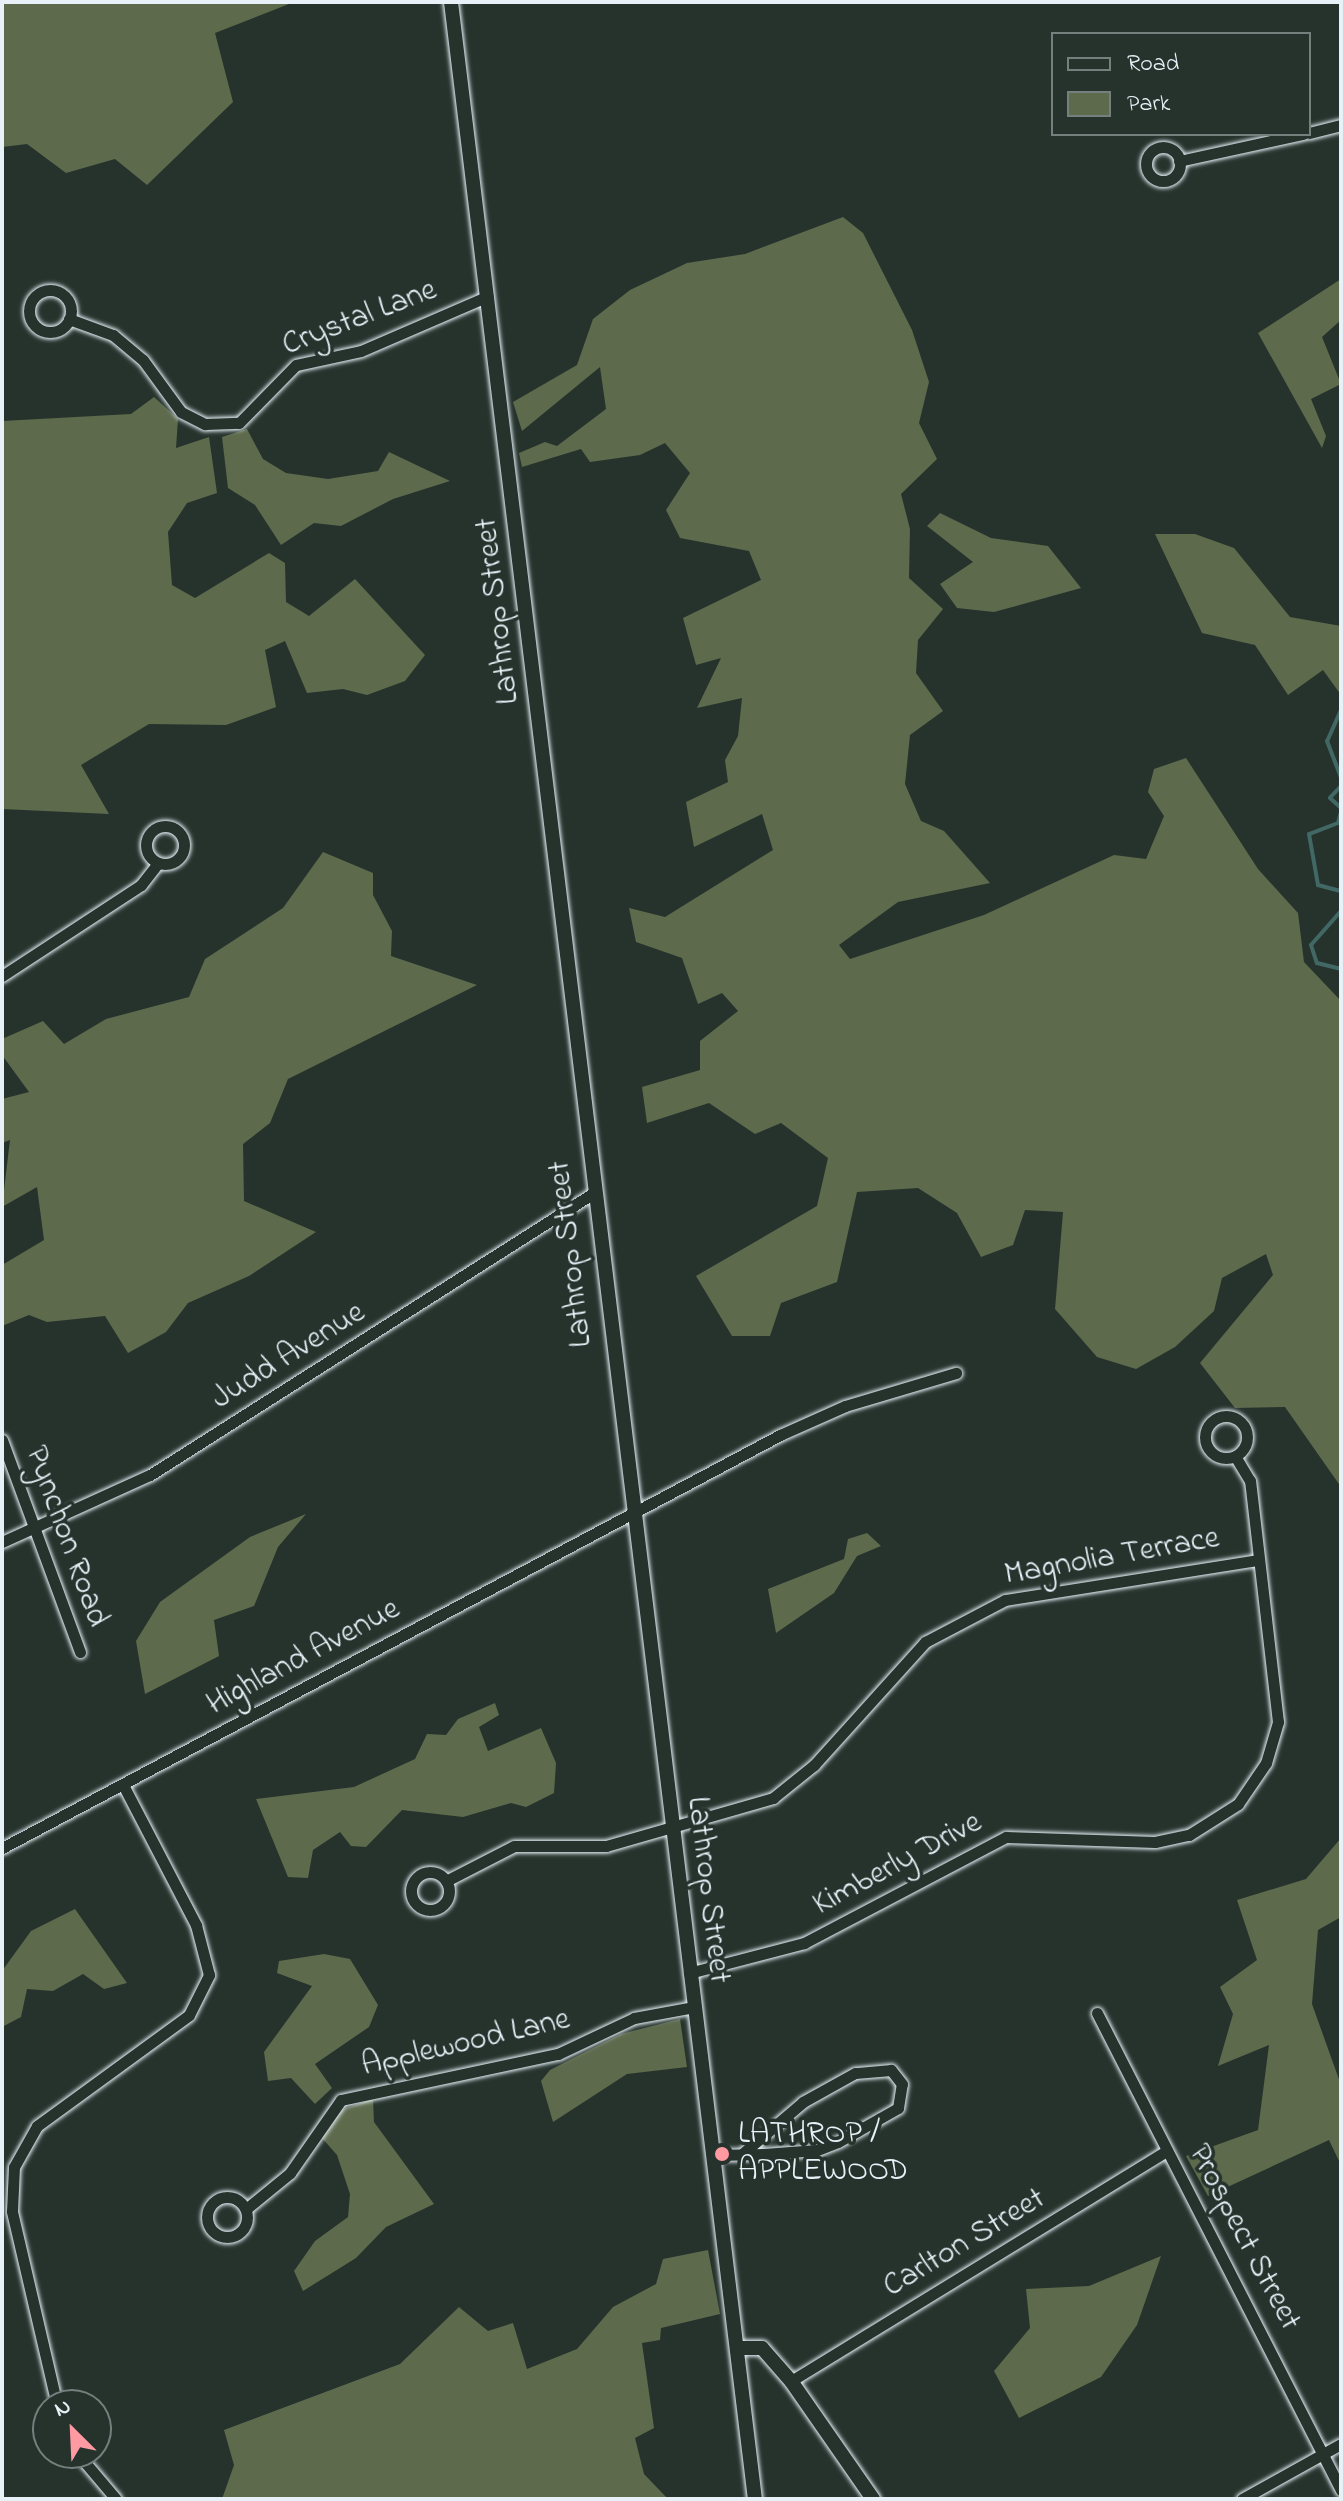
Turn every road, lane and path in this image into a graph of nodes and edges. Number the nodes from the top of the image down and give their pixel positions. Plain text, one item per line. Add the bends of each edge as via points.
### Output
1 (451, 2) edge
2 (1341, 125) edge
3 (1311, 132) edge
4 (1292, 136) edge
5 (1179, 161) dead end
6 (488, 296) junction
7 (69, 319) dead end
8 (158, 863) dead end
9 (2, 976) edge
10 (592, 1194) junction
11 (956, 1373) dead end
12 (2, 1440) edge
13 (1235, 1456) dead end
14 (631, 1514) junction
15 (35, 1529) junction
16 (2, 1542) edge
17 (1258, 1560) junction
18 (80, 1652) dead end
19 (123, 1785) junction
20 (671, 1826) junction
21 (2, 1848) edge
22 (446, 1881) dead end
23 (689, 1973) junction
24 (694, 2007) junction
25 (1097, 2013) dead end
26 (1167, 2151) junction
27 (742, 2154) junction
28 (714, 2155) junction
29 (246, 2209) dead end
30 (740, 2348) junction
31 (791, 2381) junction
32 (53, 2389) edge
33 (1341, 2444) edge
34 (1325, 2453) junction
35 (91, 2469) edge
36 (1341, 2490) edge
37 (116, 2499) edge
38 (755, 2499) edge
39 (873, 2499) edge
40 (1242, 2499) edge

1 - 6 street, Lathrop Street
2 - 3 street
4 - 5 street
6 - 7 street, Crystal Lane via 361,351 296,365 239,423 205,424 181,412 143,360 113,335
6 - 10 street, Lathrop Street via 530,611
8 - 9 street via 141,885
10 - 14 street, Lathrop Street
10 - 15 street, Judd Avenue via 150,1475
11 - 14 street, Highland Avenue via 814,1419
12 - 15 street, Pynchon Road
13 - 17 street, Kimberly Drive via 1250,1481
14 - 19 street, Highland Avenue
14 - 20 street, Lathrop Street
15 - 16 street, Judd Avenue
15 - 18 street, Pynchon Road
17 - 20 street, Magnolia Terrace via 1047,1589 975,1613 925,1642 796,1783 753,1807
17 - 23 street, Kimberly Drive via 1276,1668 1276,1742 1251,1791 1217,1821 1155,1842 1006,1837 804,1943
19 - 21 street, Highland Avenue
19 - 32 street via 196,1925 209,1975 189,2015 37,2126 14,2167 12,2211
20 - 22 street, Magnolia Terrace via 606,1846 514,1846
20 - 23 street, Lathrop Street
23 - 24 street, Lathrop Street
24 - 28 street, Lathrop Street
24 - 29 street, Applewood Lane via 634,2018 558,2054 341,2100 290,2173
25 - 26 street, Prospect Street
26 - 31 street, Carlton Street
26 - 34 street, Prospect Street
27 - 27 street via 803,2102 864,2069 891,2070 903,2101 817,2150
27 - 28 street
28 - 30 street, Lathrop Street
30 - 31 street via 762,2348
30 - 38 street, Lathrop Street
31 - 39 street
33 - 34 street
34 - 36 street, Prospect Street
34 - 40 street
35 - 37 street

